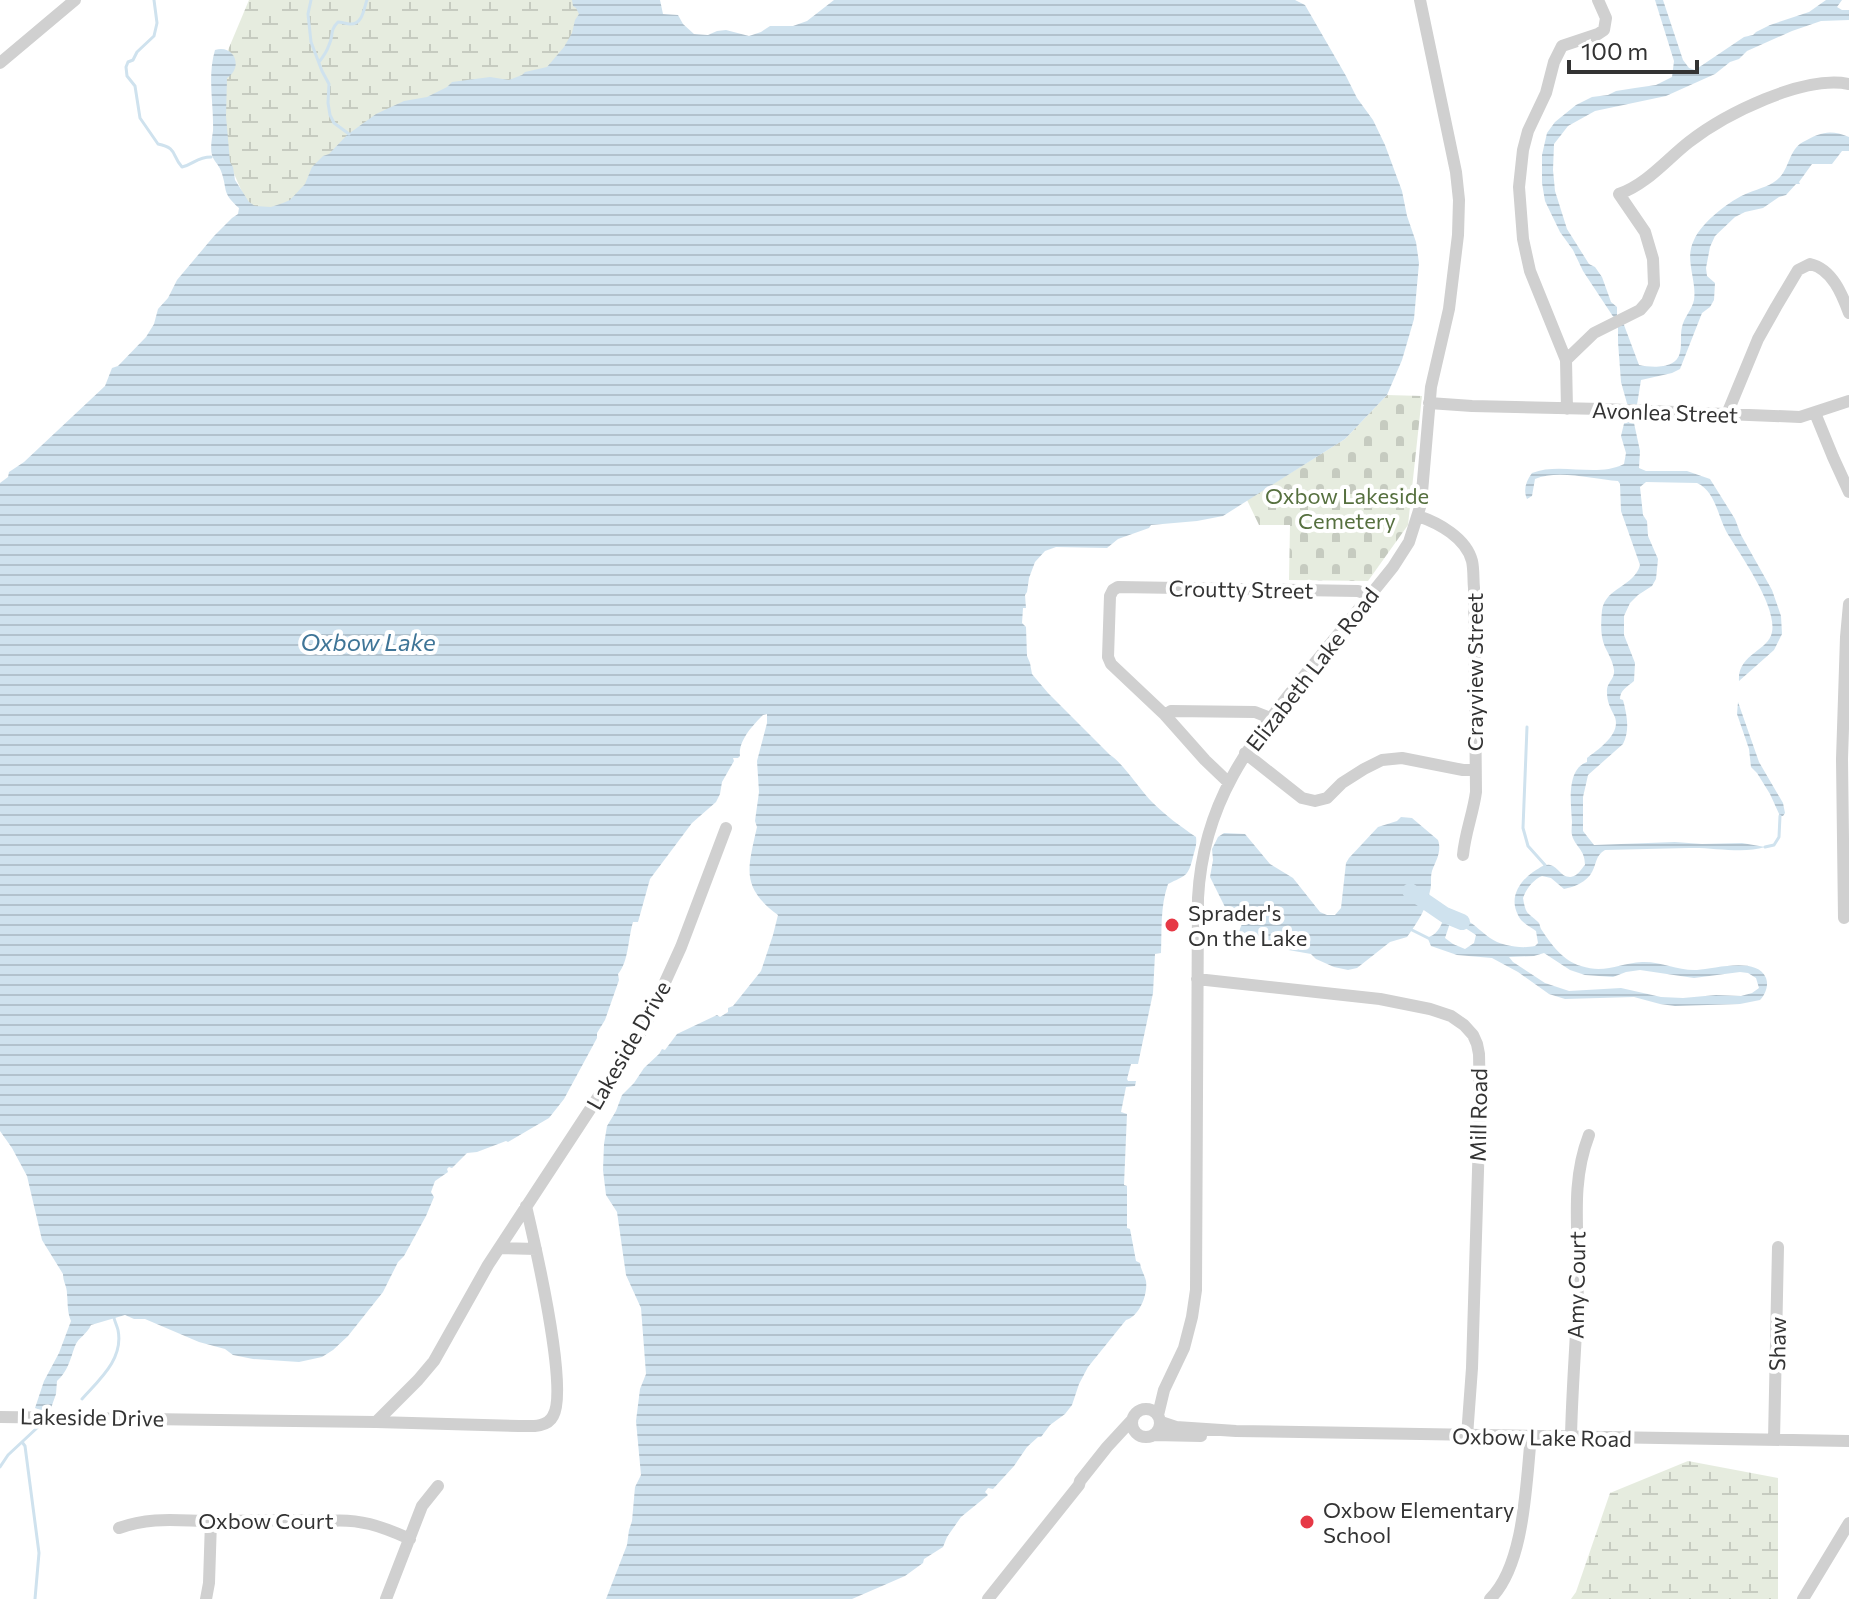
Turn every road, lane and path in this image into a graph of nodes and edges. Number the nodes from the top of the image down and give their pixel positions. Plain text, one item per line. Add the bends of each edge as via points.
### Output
1 (75, 0) edge
2 (1420, 0) edge
3 (1598, 0) edge
4 (0, 63) edge
5 (1849, 84) edge
6 (1849, 313) edge
7 (1566, 360) junction
8 (1849, 401) edge
9 (1429, 403) junction
10 (1567, 409) junction
11 (1815, 413) junction
12 (1727, 414) junction
13 (1849, 492) edge
14 (1418, 516) junction
15 (1370, 595) junction
16 (1849, 604) edge
17 (1846, 698) edge
18 (1165, 715) junction
19 (1270, 718) junction
20 (1245, 753) junction
21 (1474, 770) junction
22 (1228, 782) junction
23 (726, 828) dead end
24 (1463, 855) dead end
25 (1844, 918) dead end
26 (1197, 979) junction
27 (1589, 1135) dead end
28 (526, 1206) junction
29 (1778, 1247) dead end
30 (500, 1248) junction
31 (536, 1249) junction
32 (1183, 1345) junction
33 (1162, 1399) junction
34 (1145, 1408) junction
35 (0, 1417) edge
36 (1160, 1419) junction
37 (376, 1422) junction
38 (1134, 1427) junction
39 (1182, 1428) junction
40 (1236, 1431) junction
41 (1153, 1435) junction
42 (1467, 1436) junction
43 (1531, 1436) junction
44 (1571, 1437) junction
45 (1774, 1440) junction
46 (1849, 1441) edge
47 (438, 1486) dead end
48 (211, 1521) junction
49 (1849, 1523) edge
50 (119, 1528) dead end
51 (410, 1539) junction
52 (206, 1599) edge
53 (386, 1599) edge
54 (988, 1599) edge
55 (1490, 1599) edge
56 (1803, 1599) edge

1 - 4 street
2 - 9 street, Elizabeth Lake Road via 1459,200 1453,286
3 - 7 street via 1607,24 1598,34 1562,46 1557,53 1528,131 1519,187 1530,271
5 - 7 street via 1800,86 1730,114 1632,190 1619,194 1645,232 1654,285 1640,310 1594,333
6 - 12 street via 1825,270 1810,264 1798,270 1758,339
7 - 10 street
8 - 11 street, Avonlea Street
9 - 10 street, Avonlea Street
9 - 14 street, Elizabeth Lake Road
10 - 12 street, Avonlea Street
11 - 12 street, Avonlea Street
11 - 13 street
14 - 15 street, Elizabeth Lake Road via 1409,542
14 - 21 street, Crayview Street via 1443,526 1471,559
15 - 18 street, Croutty Street via 1342,590 1118,587 1110,596 1109,660
15 - 19 street, Elizabeth Lake Road
16 - 17 street
17 - 25 street
18 - 19 street via 1255,712
18 - 22 street
19 - 20 street, Elizabeth Lake Road
20 - 21 street via 1302,798 1315,801 1382,760 1402,758
20 - 22 street, Elizabeth Lake Road
21 - 24 street, Crayview Street via 1476,792
22 - 26 street, Elizabeth Lake Road via 1201,865
23 - 28 street, Lakeside Drive via 646,1024
26 - 32 street, Elizabeth Lake Road via 1196,1281
26 - 42 street, Mill Road via 1418,1006 1451,1016 1473,1035 1479,1054 1480,1105
27 - 44 street, Amy Court via 1576,1190 1579,1245
28 - 30 street, Lakeside Drive
28 - 31 street, Lakeside Drive
29 - 45 street, Shaw
30 - 31 street
30 - 37 street, Lakeside Drive via 434,1361
31 - 37 street, Lakeside Drive via 555,1355 553,1417 547,1423 519,1426
32 - 33 street, Elizabeth Lake Road
32 - 34 street, Elizabeth Lake Road
33 - 36 street, Elizabeth Lake Road
33 - 39 street
34 - 36 street
34 - 38 street via 1136,1412
35 - 37 street, Lakeside Drive
36 - 39 street, Oxbow Lake Road
36 - 41 street
38 - 41 street via 1144,1437
38 - 54 street via 1107,1447
39 - 40 street, Oxbow Lake Road
40 - 41 street, Oxbow Lake Road
40 - 42 street, Oxbow Lake Road
42 - 43 street, Oxbow Lake Road
43 - 44 street, Oxbow Lake Road
43 - 55 street via 1514,1558
44 - 45 street, Oxbow Lake Road
45 - 46 street, Oxbow Lake Road
47 - 51 street via 422,1506
48 - 50 street, Oxbow Court via 159,1519
48 - 51 street, Oxbow Court via 345,1519
48 - 52 street
49 - 56 street
51 - 53 street

